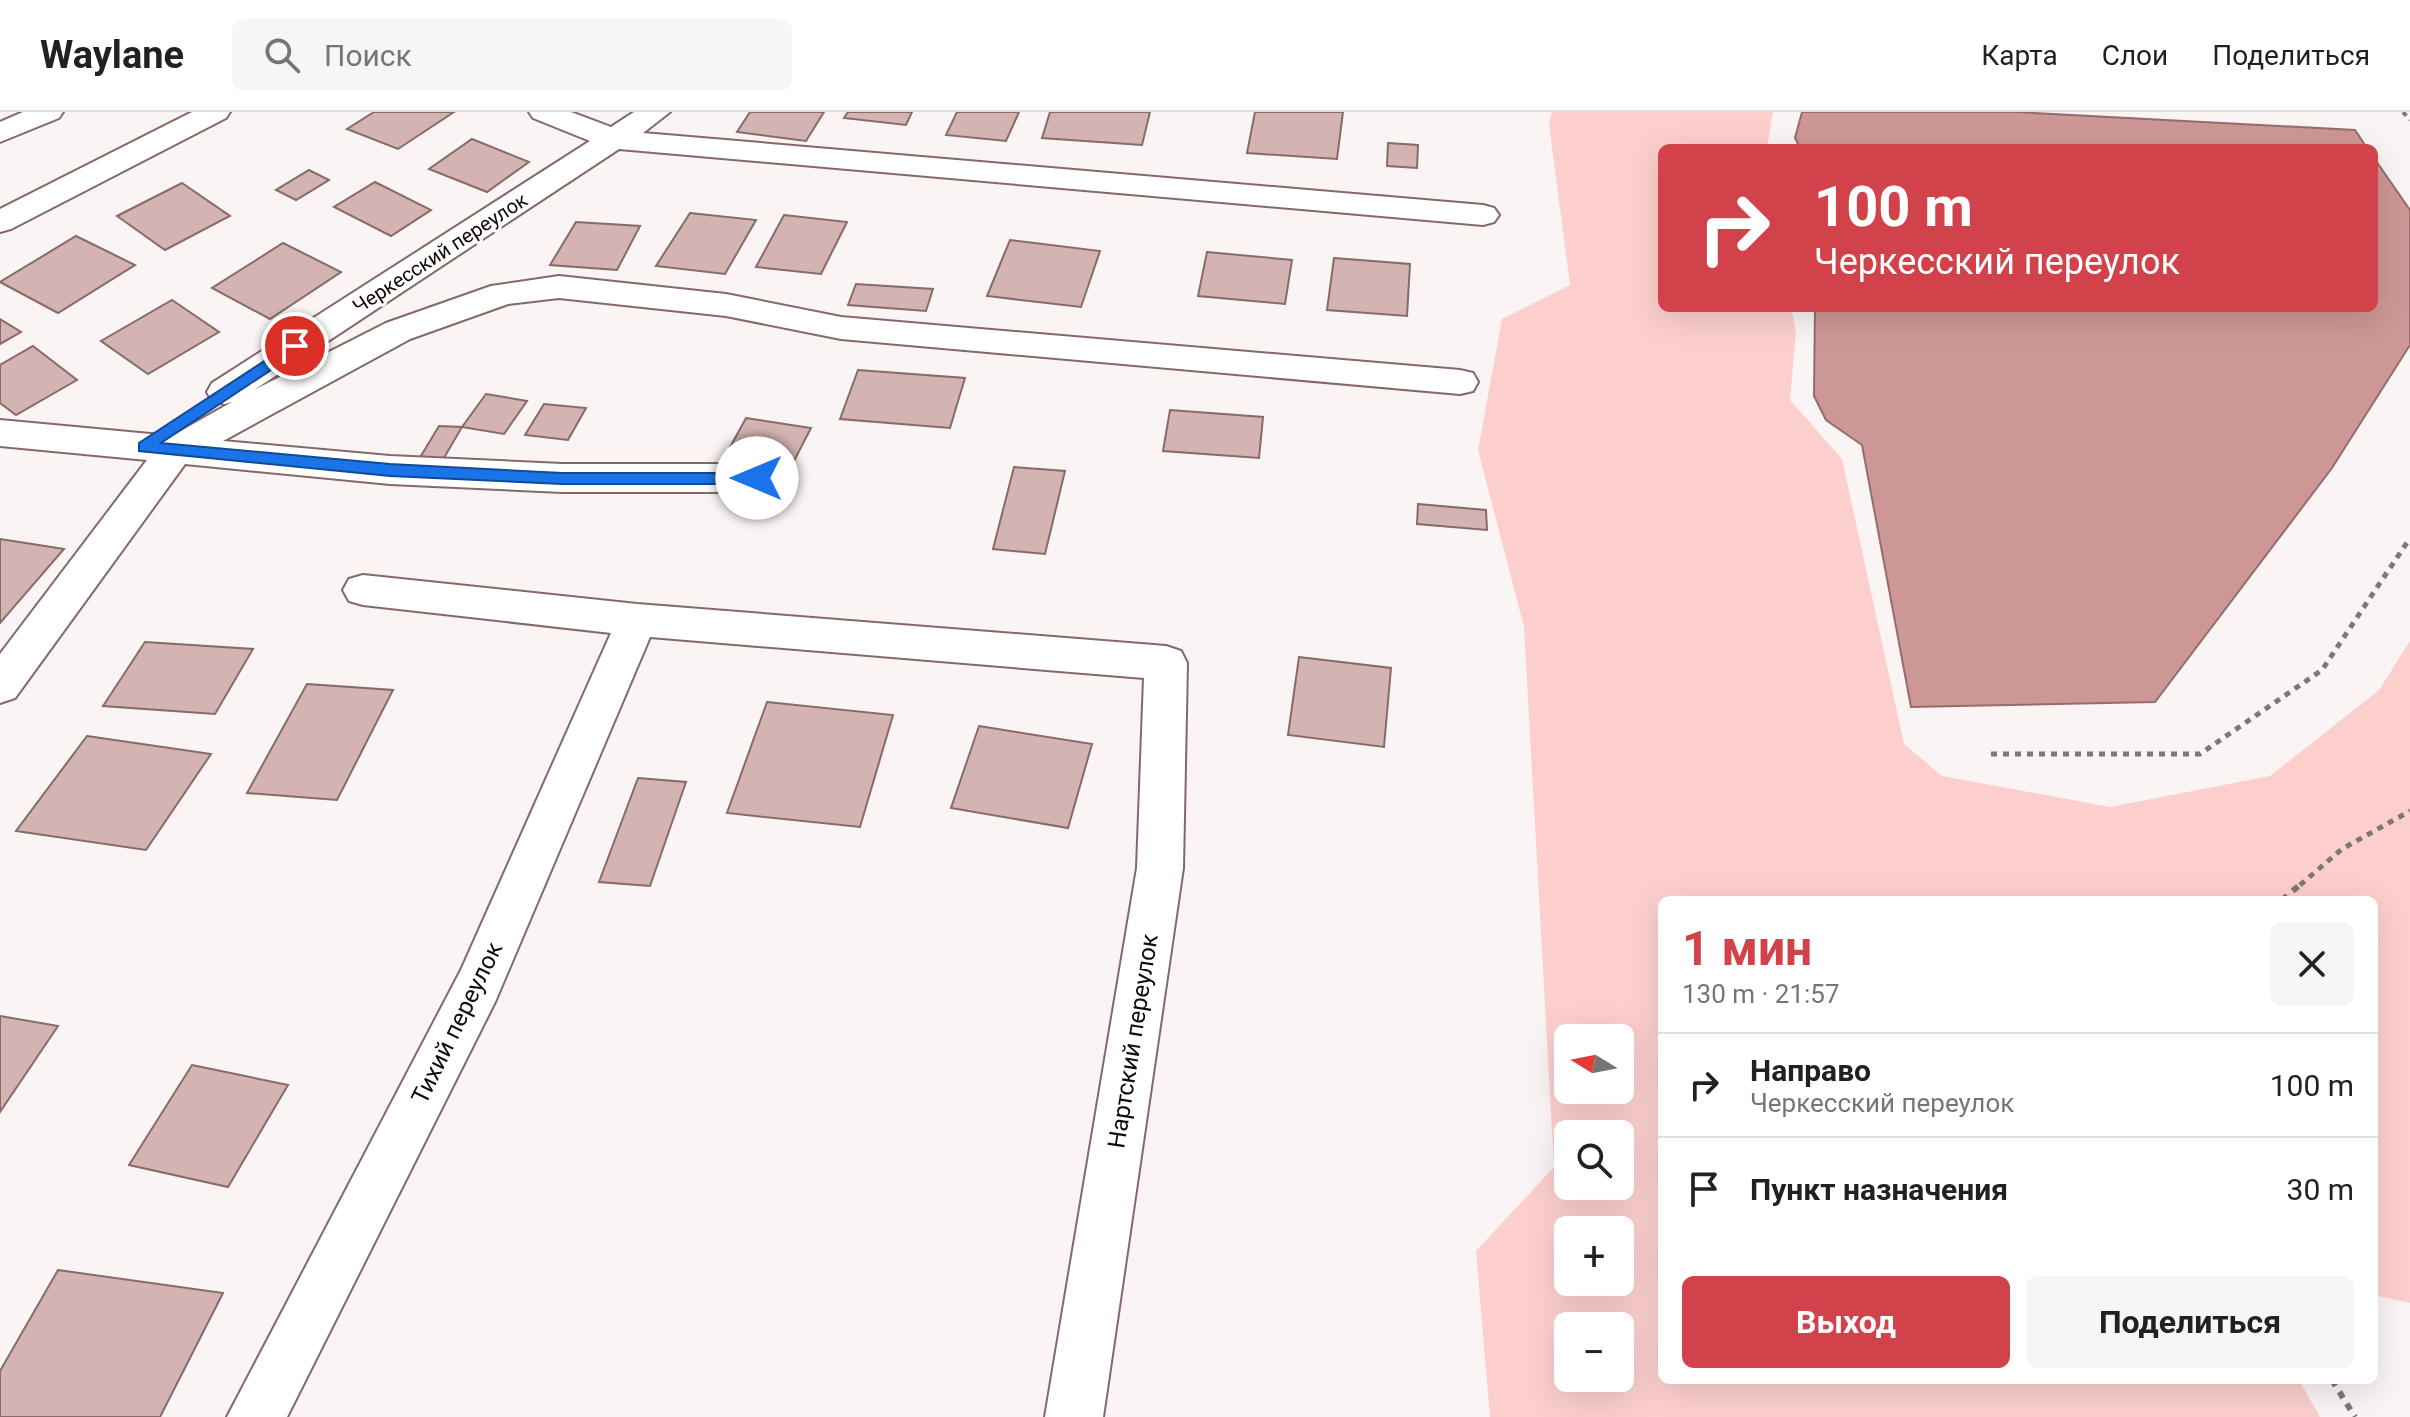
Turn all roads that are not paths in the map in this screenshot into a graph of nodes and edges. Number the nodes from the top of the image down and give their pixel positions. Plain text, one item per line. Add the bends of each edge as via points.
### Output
1 (48, 112) edge
2 (215, 112) edge
3 (544, 112) edge
4 (655, 112) edge
5 (0, 133) edge
6 (616, 140) junction
7 (1483, 215) dead end
8 (0, 222) edge
9 (1460, 382) dead end
10 (0, 433) edge
11 (159, 450) junction
12 (757, 478) dead end
13 (363, 590) dead end
14 (637, 620) junction
15 (0, 686) edge
16 (256, 1417) edge
17 (1074, 1417) edge

1 - 5 street
2 - 8 street
3 - 6 street
4 - 6 street, Черкесский переулок
6 - 7 street
6 - 11 street, Черкесский переулок via 242,381
9 - 11 street via 841,328 726,305 559,287 503,294 398,331
10 - 11 street
11 - 12 street via 390,470 562,478
11 - 15 street
13 - 14 street
14 - 16 street, Тихий переулок via 478,986
14 - 17 street, Нартский переулок via 1166,663 1160,868

